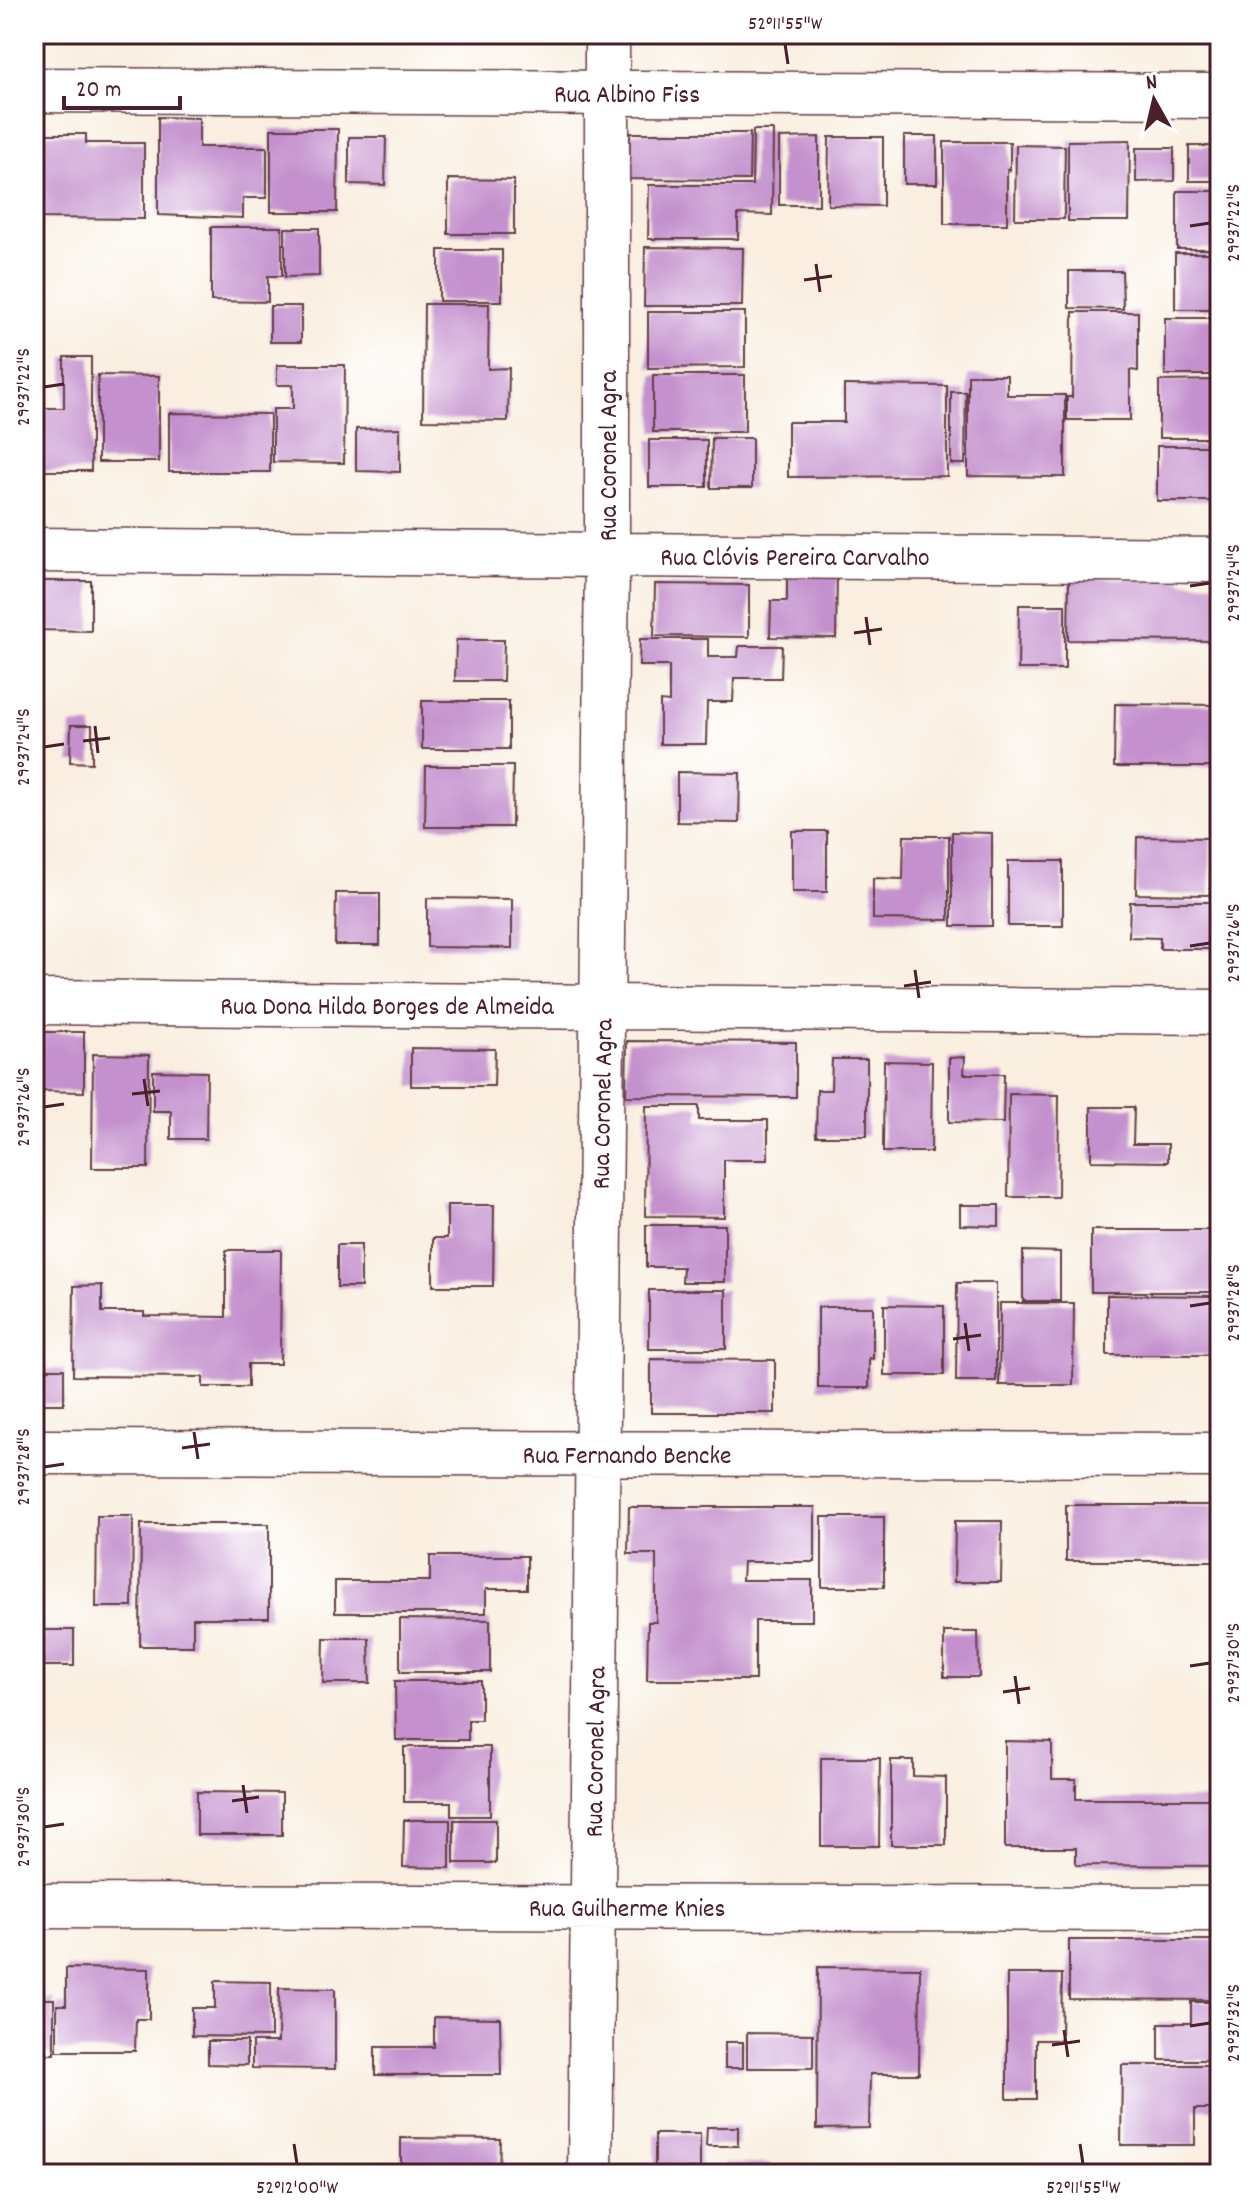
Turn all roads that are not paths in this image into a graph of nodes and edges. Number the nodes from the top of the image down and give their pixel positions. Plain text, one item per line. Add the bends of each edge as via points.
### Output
1 (607, 34) edge
2 (34, 90) edge
3 (607, 93) junction
4 (1220, 96) edge
5 (34, 550) edge
6 (607, 555) junction
7 (1220, 560) edge
8 (34, 1002) edge
9 (602, 1007) junction
10 (1220, 1012) edge
11 (34, 1452) edge
12 (598, 1454) junction
13 (1220, 1455) edge
14 (34, 1906) edge
15 (592, 1907) junction
16 (1220, 1909) edge
17 (590, 2174) edge

1 - 3 street, Rua Coronel Agra
2 - 3 street, Rua Albino Fiss
3 - 4 street, Rua Albino Fiss
3 - 6 street, Rua Coronel Agra
5 - 6 street, Rua Clóvis Pereira Carvalho
6 - 7 street, Rua Clóvis Pereira Carvalho
6 - 9 street, Rua Coronel Agra
8 - 9 street, Rua Dona Hilda Borges de Almeida
9 - 10 street, Rua Dona Hilda Borges de Almeida
9 - 12 street, Rua Coronel Agra
11 - 12 street, Rua Fernando Bencke
12 - 13 street, Rua Fernando Bencke
12 - 15 street, Rua Coronel Agra
14 - 15 street, Rua Guilherme Knies
15 - 16 street, Rua Guilherme Knies
15 - 17 street, Rua Coronel Agra

